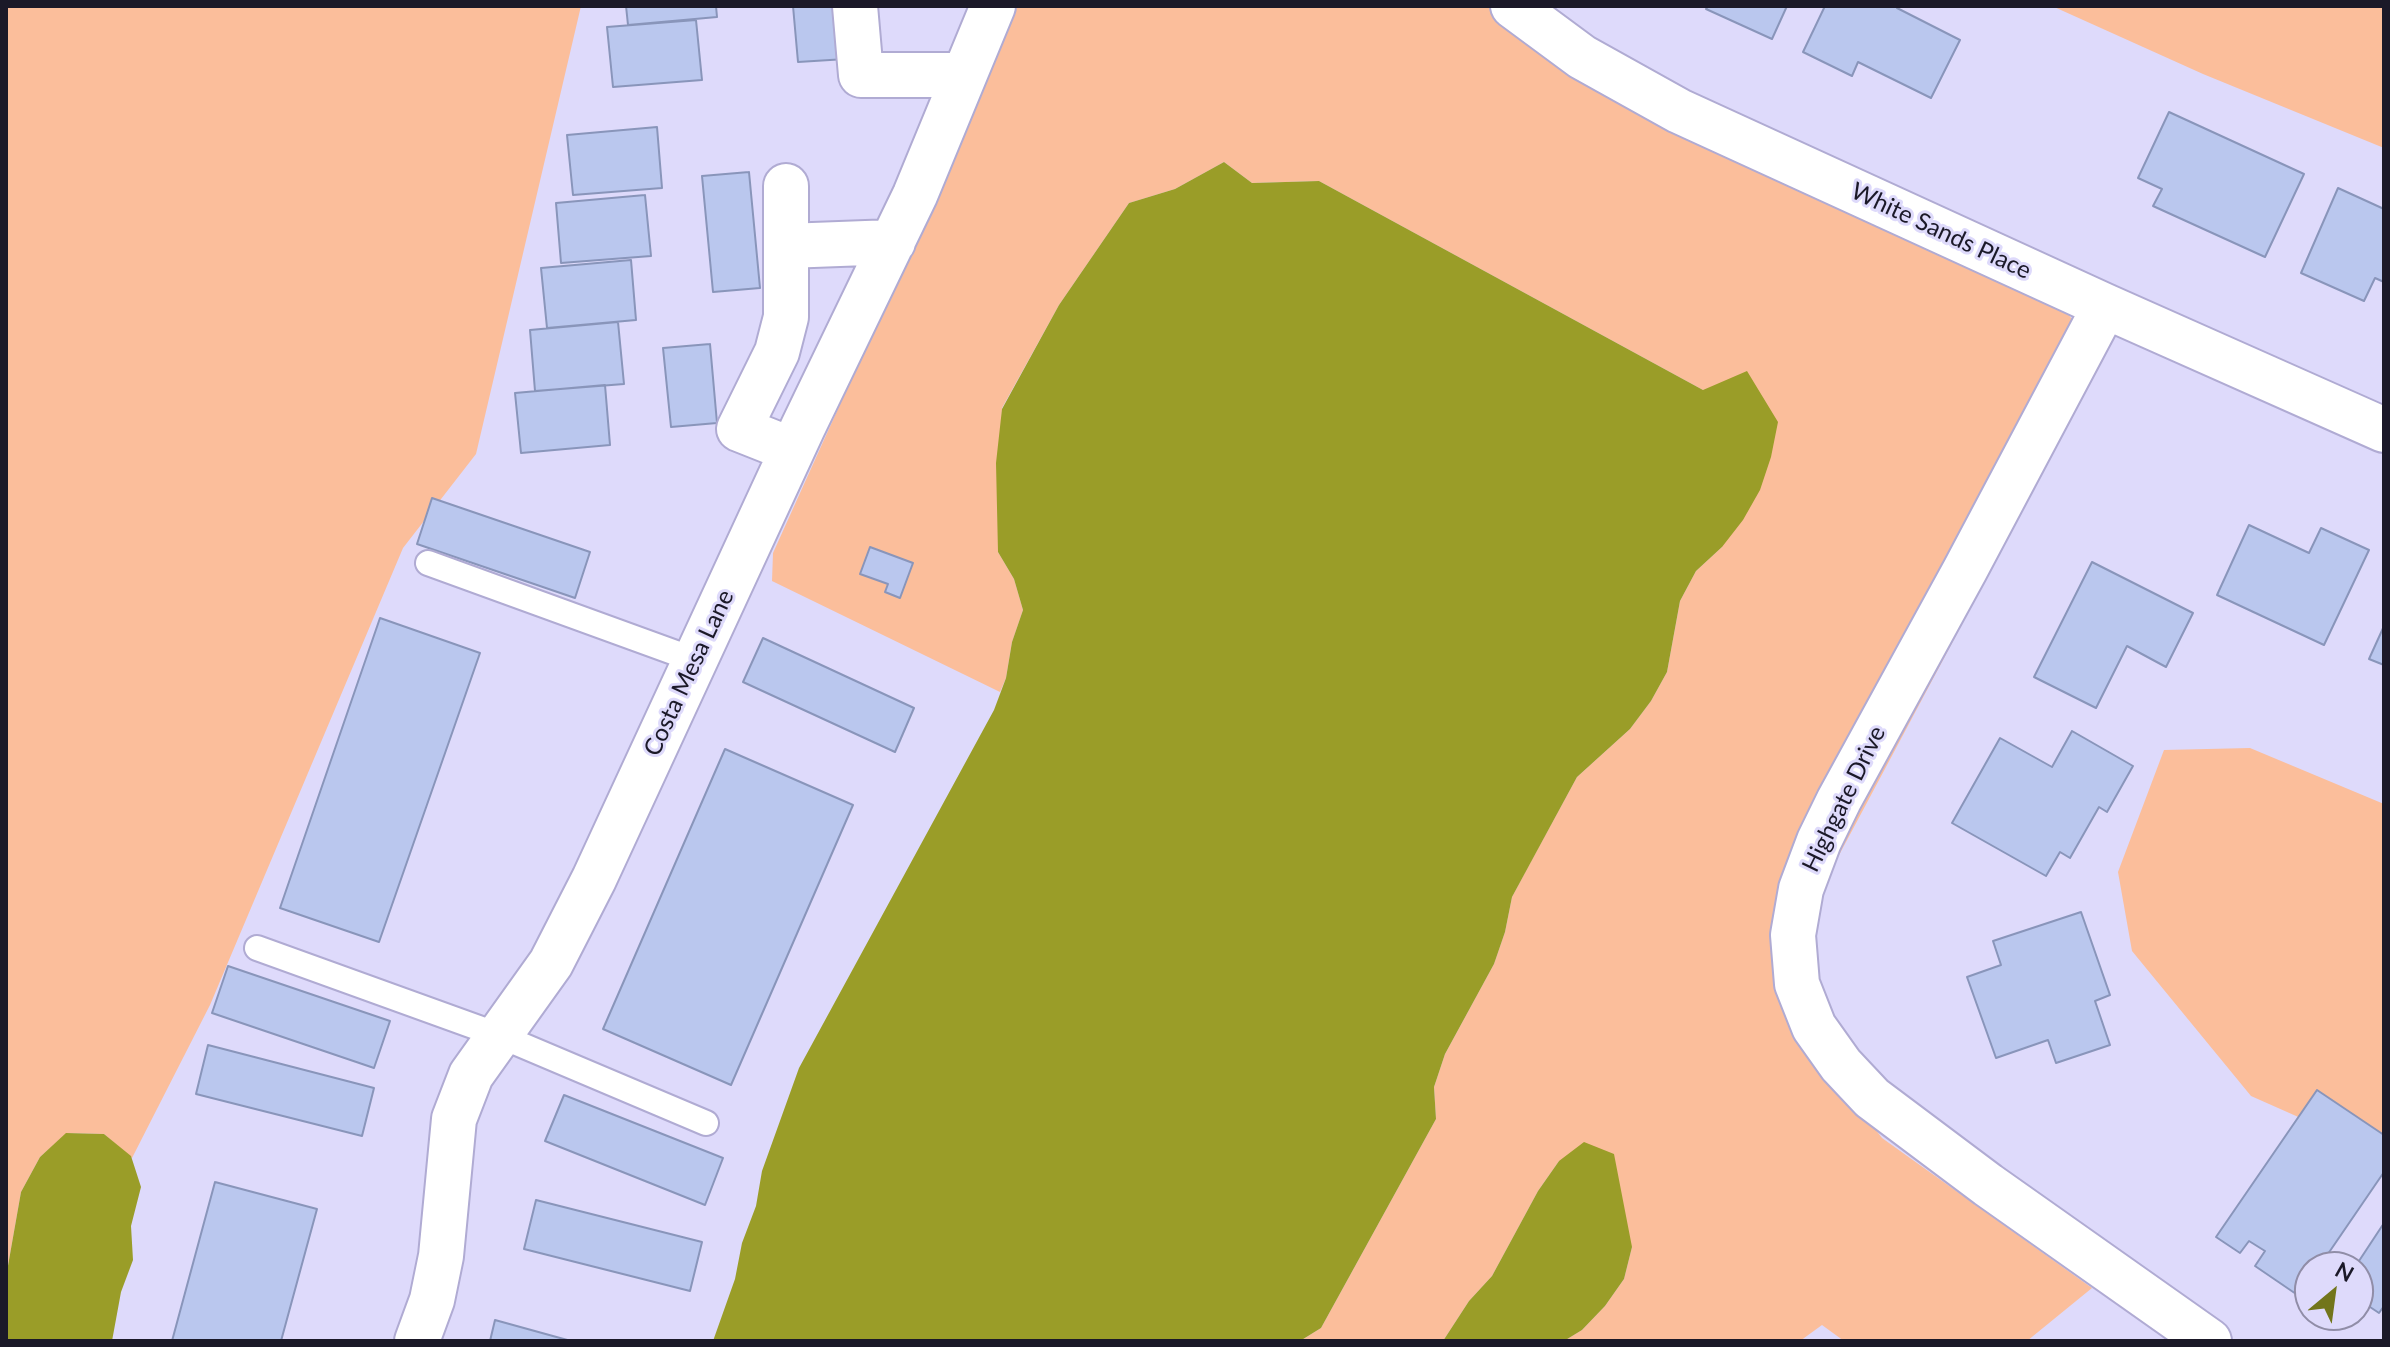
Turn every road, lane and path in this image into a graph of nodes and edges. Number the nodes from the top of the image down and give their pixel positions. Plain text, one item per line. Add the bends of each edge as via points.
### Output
1 (855, 6) edge
2 (993, 6) edge
3 (1513, 6) edge
4 (964, 75) junction
5 (786, 186) dead end
6 (893, 242) junction
7 (786, 246) junction
8 (2105, 306) junction
9 (2384, 430) edge
10 (792, 450) junction
11 (428, 563) dead end
12 (695, 660) junction
13 (257, 948) dead end
14 (498, 1035) junction
15 (706, 1123) dead end
16 (417, 1341) edge
17 (2209, 1341) edge

1 - 4 street via 861,75
2 - 4 street, Costa Mesa Lane
3 - 8 street, White Sands Place via 1582,57 1679,111
4 - 6 street, Costa Mesa Lane
5 - 7 street
6 - 7 street
6 - 10 street, Costa Mesa Lane
7 - 10 street via 786,317 777,352 739,429
8 - 9 street, White Sands Place
8 - 17 street, Highgate Drive via 1819,841 1801,889 1793,935 1797,984 1814,1027 1872,1098
10 - 12 street, Costa Mesa Lane
11 - 12 lane
12 - 14 street, Costa Mesa Lane via 551,963
13 - 14 lane
14 - 15 lane
14 - 16 street, Costa Mesa Lane via 471,1075 454,1119 441,1256

